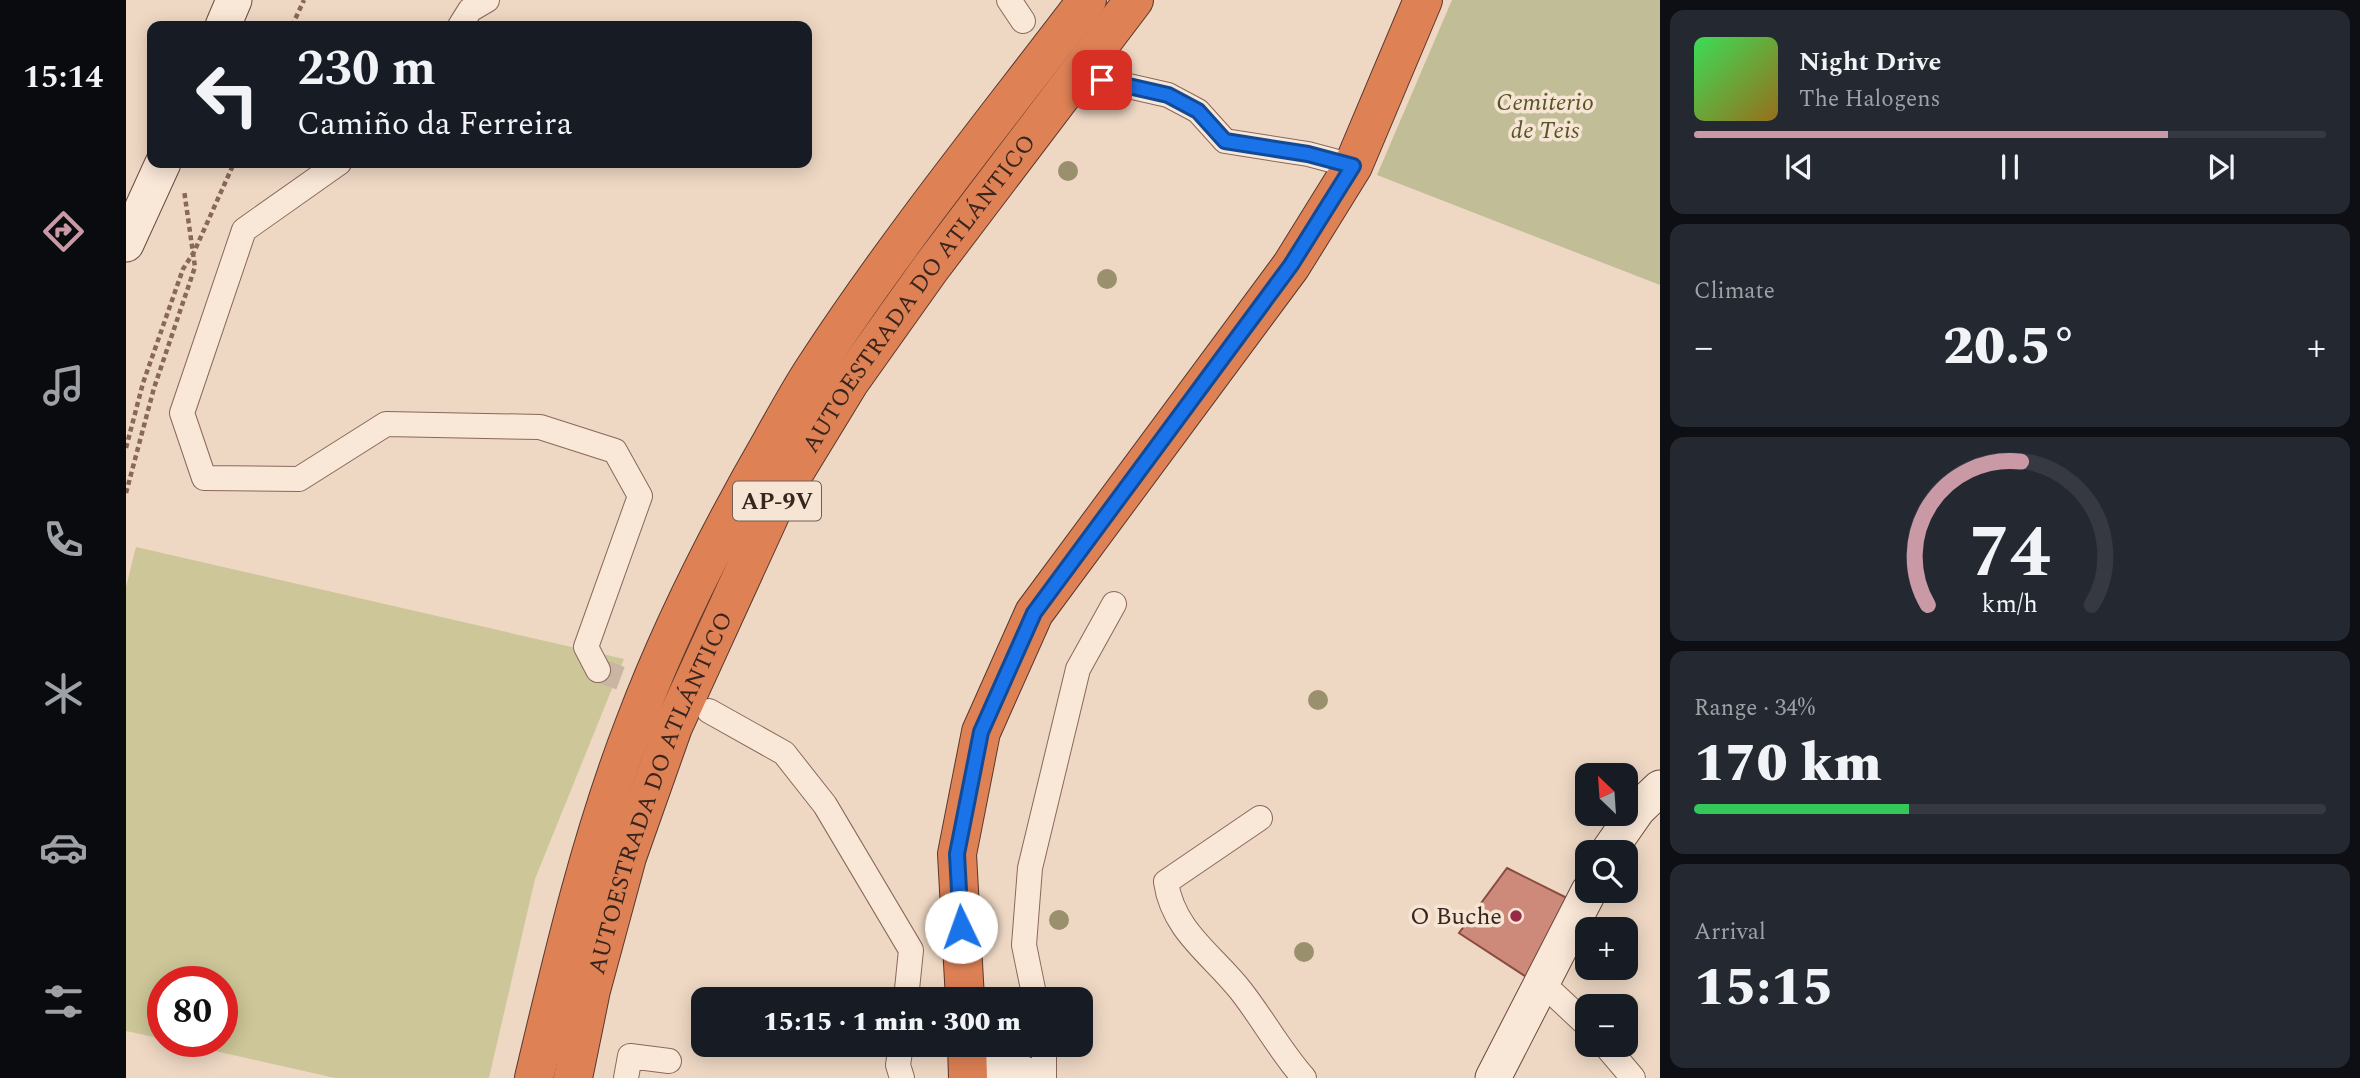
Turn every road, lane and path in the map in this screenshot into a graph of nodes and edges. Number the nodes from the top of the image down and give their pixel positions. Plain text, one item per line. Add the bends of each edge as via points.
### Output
1 (234, 0) edge
2 (304, 0) edge
3 (487, 0) edge
4 (1009, 0) edge
5 (1087, 0) edge
6 (1133, 0) edge
7 (1423, 0) edge
8 (225, 21) edge
9 (294, 21) edge
10 (463, 21) edge
11 (1023, 21) dead end
12 (1102, 80) dead end
13 (1353, 166) junction
14 (232, 168) edge
15 (332, 168) edge
16 (173, 176) edge
17 (126, 244) edge
18 (194, 252) junction
19 (126, 448) edge
20 (126, 493) edge
21 (1114, 604) dead end
22 (598, 670) dead end
23 (709, 711) dead end
24 (1660, 788) edge
25 (1260, 818) dead end
26 (1616, 840) edge
27 (1583, 903) edge
28 (1539, 986) junction
29 (907, 987) edge
30 (964, 987) edge
31 (1033, 987) edge
32 (1575, 1014) edge
33 (899, 1057) edge
34 (1044, 1057) edge
35 (1615, 1057) edge
36 (670, 1060) dead end
37 (968, 1064) edge
38 (534, 1078) edge
39 (573, 1078) edge
40 (626, 1078) edge
41 (902, 1078) edge
42 (1035, 1078) edge
43 (1044, 1078) edge
44 (1304, 1078) edge
45 (1493, 1078) edge
46 (1633, 1078) edge

1 - 8 street
2 - 9 path
3 - 10 street via 470,10
4 - 11 street
5 - 38 highway, AUTOESTRADA DO ATLÁNTICO / AP-9V via 899,246 814,368 741,493 635,723 593,851
6 - 39 highway, AUTOESTRADA DO ATLÁNTICO / AP-9V via 930,269 857,372 774,506 668,740 628,857 591,990
7 - 13 highway
12 - 13 street via 1168,95 1198,111 1225,141
13 - 30 highway via 1291,265 1034,613 981,732 957,854
14 - 18 path
15 - 22 street via 244,230 182,413 204,478 299,480 386,424 540,427 615,451 640,496 586,647
16 - 17 street
16 - 18 path
18 - 19 path via 183,269 152,358
18 - 20 path via 195,267 154,388
21 - 31 street via 1078,669 1030,868 1024,945
23 - 29 street via 784,753 825,805 911,950
24 - 26 street
25 - 44 street via 1166,882 1169,902 1184,928 1241,991
27 - 28 street
28 - 32 street
28 - 45 street
33 - 41 street
34 - 43 street
35 - 46 street
36 - 40 street via 630,1056
37 - 42 street via 1016,1070

